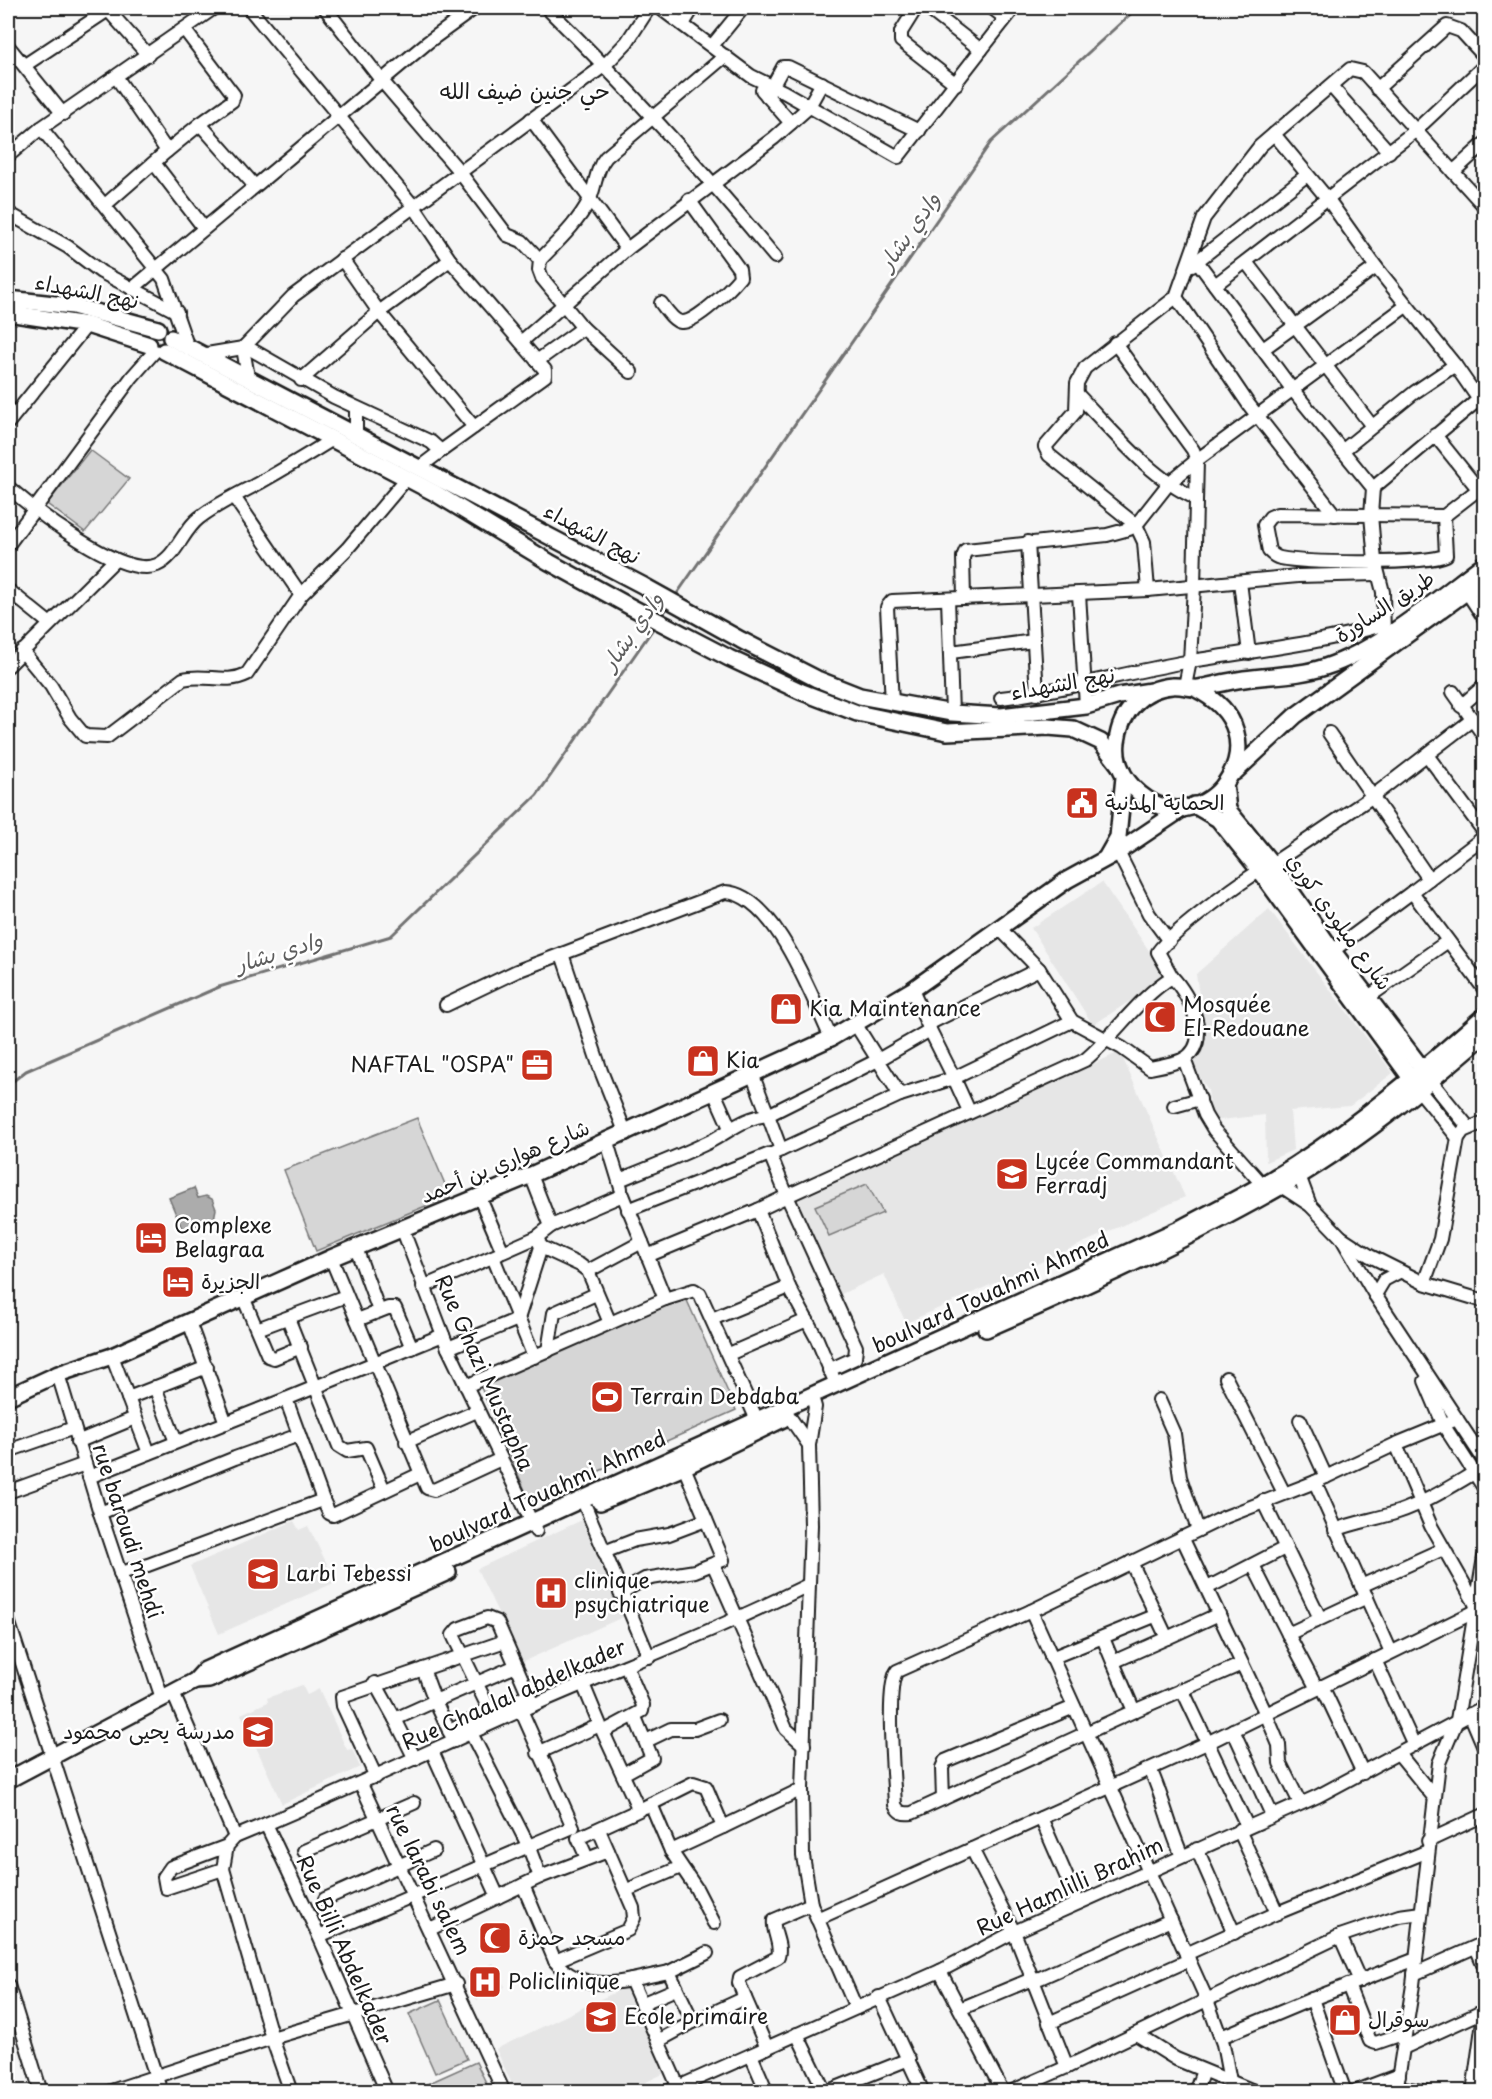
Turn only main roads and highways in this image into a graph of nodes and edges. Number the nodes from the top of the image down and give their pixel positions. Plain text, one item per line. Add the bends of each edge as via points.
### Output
1 (8, 299) edge
2 (8, 313) edge
3 (159, 343) junction
4 (1485, 564) edge
5 (1485, 579) edge
6 (1190, 688) junction
7 (1151, 691) junction
8 (1121, 771) junction
9 (1228, 780) junction
10 (1189, 806) junction
11 (1116, 848) junction
12 (1266, 867) junction
13 (1327, 954) junction
14 (1485, 1016) edge
15 (1485, 1035) edge
16 (1420, 1079) junction
17 (1058, 1292) junction
18 (8, 1397) edge
19 (814, 1402) junction
20 (786, 1413) junction
21 (533, 1527) junction
22 (8, 1780) edge

1 - 3 main road, نهج الشهداء via 73,306
2 - 3 main road, نهج الشهداء
3 - 7 main road, نهج الشهداء via 187,345 207,354 741,640 860,696 952,713 1001,716 1086,706
3 - 8 main road, نهج الشهداء via 407,478 631,607 802,692 856,713 913,727 972,732 1073,729 1101,742
4 - 6 main road, طريق الساورة via 1383,631 1362,652 1324,668
5 - 9 main road, طريق الساورة via 1295,716
6 - 7 main road
6 - 9 main road via 1212,697 1234,724 1237,759
7 - 8 main road via 1125,714 1118,730 1116,747
8 - 10 main road via 1135,791 1150,801 1167,807
8 - 11 main road
9 - 10 main road via 1216,794
9 - 12 main road, شارع ميلودي كوري via 1228,810
10 - 11 main road
10 - 12 main road, شارع ميلودي كوري via 1218,819
11 - 18 main road, شارع هواري بن أحمد via 912,990 831,1038 626,1134
12 - 13 main road, شارع ميلودي كوري
13 - 16 main road, شارع ميلودي كوري
13 - 16 main road, شارع ميلودي كوري via 1367,998
14 - 16 main road, boulvard Touahmi Ahmed
15 - 16 main road, boulvard Touahmi Ahmed
16 - 17 main road, boulvard Touahmi Ahmed via 1385,1101 1297,1171
17 - 19 main road, boulvard Touahmi Ahmed
17 - 19 main road, boulvard Touahmi Ahmed via 837,1386
19 - 20 main road, boulvard Touahmi Ahmed
20 - 21 main road, boulvard Touahmi Ahmed via 684,1467
20 - 21 main road, boulvard Touahmi Ahmed via 757,1420
21 - 22 main road, boulvard Touahmi Ahmed via 205,1670 195,1681

